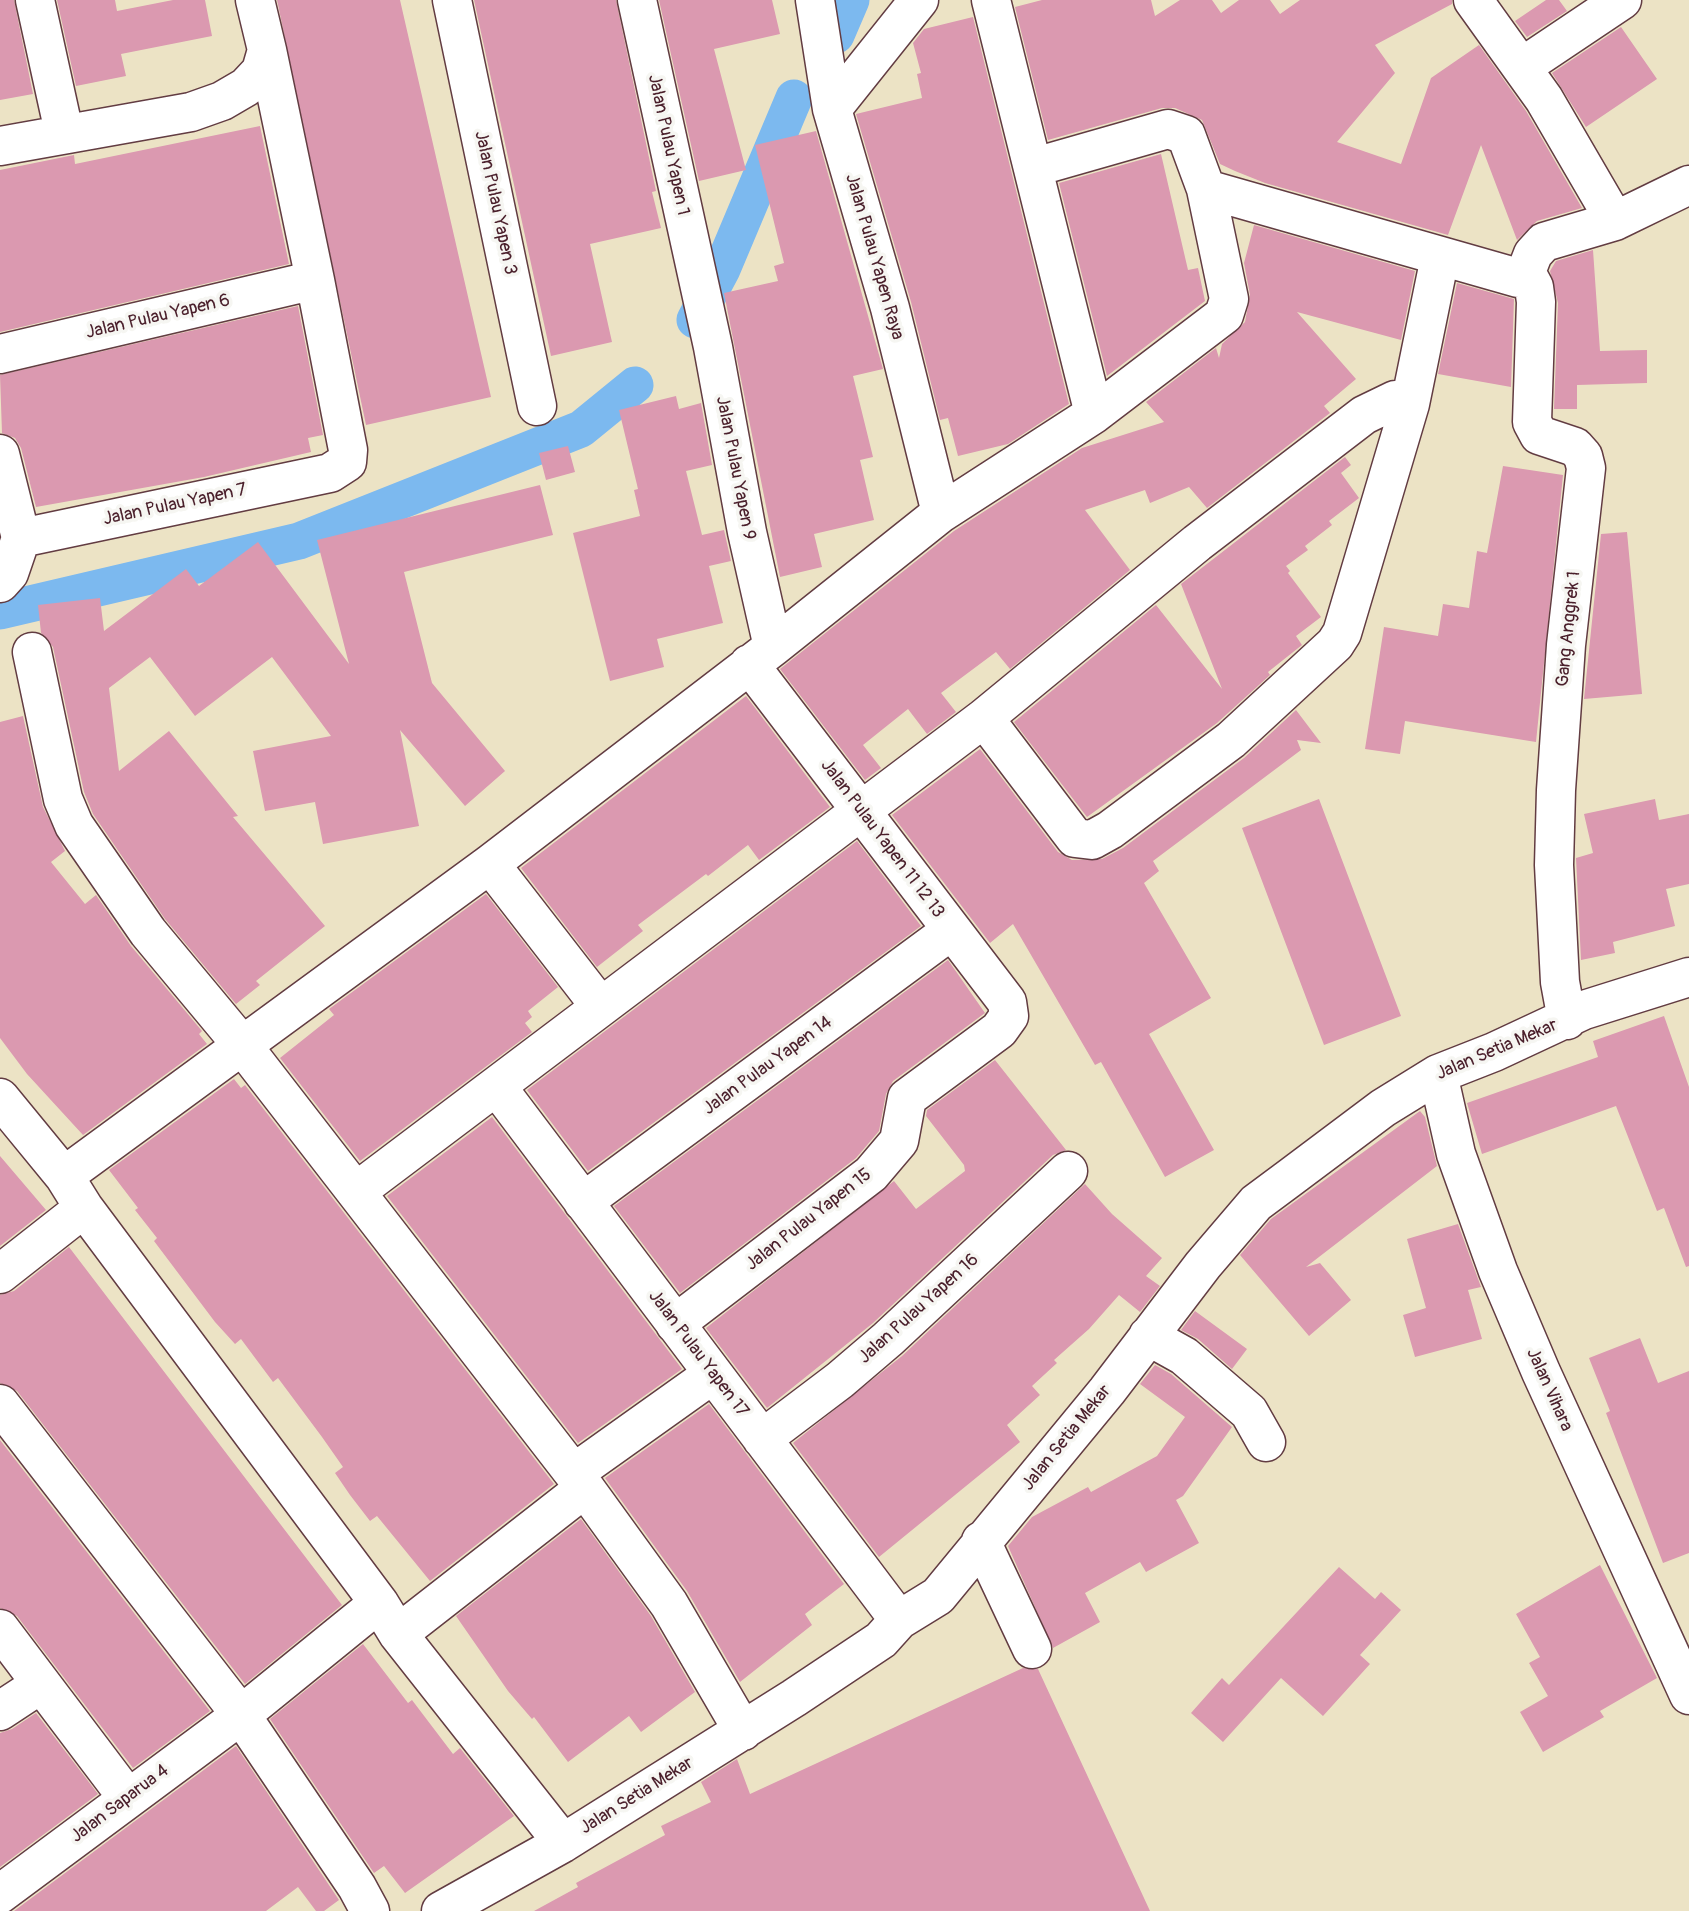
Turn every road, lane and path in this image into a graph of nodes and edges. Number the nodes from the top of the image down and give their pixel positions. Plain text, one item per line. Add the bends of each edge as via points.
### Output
1 (35, 0) edge
2 (255, 0) edge
3 (452, 0) edge
4 (637, 0) edge
5 (919, 0) edge
6 (991, 0) edge
7 (1473, 0) edge
8 (1622, 0) edge
9 (816, 6) edge
10 (267, 50) junction
11 (1522, 67) junction
12 (830, 93) junction
13 (64, 132) junction
14 (0, 146) edge
15 (1035, 167) junction
16 (1689, 184) edge
17 (1206, 189) junction
18 (1615, 222) junction
19 (1440, 257) junction
20 (1526, 272) junction
21 (315, 280) junction
22 (700, 289) joint
23 (0, 354) edge
24 (1410, 404) junction
25 (537, 405) dead end
26 (1094, 414) junction
27 (0, 454) edge
28 (941, 513) junction
29 (21, 538) junction
30 (0, 583) edge
31 (32, 652) dead end
32 (761, 655) junction
33 (984, 718) junction
34 (860, 809) junction
35 (490, 864) junction
36 (952, 930) junction
37 (1689, 977) edge
38 (600, 1006) junction
39 (1009, 1016) joint
40 (1567, 1020) junction
41 (242, 1045) junction
42 (1438, 1073) junction
43 (497, 1087) junction
44 (0, 1098) edge
45 (1068, 1171) dead end
46 (64, 1176) junction
47 (357, 1191) junction
48 (583, 1202) junction
49 (84, 1208) junction
50 (0, 1274) edge
51 (675, 1324) junction
52 (1149, 1336) junction
53 (713, 1374) junction
54 (0, 1404) edge
55 (762, 1439) junction
56 (1266, 1442) dead end
57 (580, 1480) junction
58 (982, 1541) junction
59 (388, 1618) junction
60 (899, 1620) junction
61 (0, 1629) edge
62 (1032, 1649) dead end
63 (41, 1684) junction
64 (1689, 1695) edge
65 (0, 1712) edge
66 (241, 1715) junction
67 (743, 1731) junction
68 (127, 1797) junction
69 (563, 1843) junction
70 (0, 1894) edge
71 (370, 1911) edge
72 (441, 1911) edge

1 - 13 street
2 - 10 street
3 - 25 street, Jalan Pulau Yapen 3
4 - 22 street, Jalan Pulau Yapen 1
5 - 12 street
6 - 15 street
7 - 11 street
8 - 11 street
9 - 12 street, Jalan Pulau Yapen Raya
10 - 13 street via 261,71 246,87 222,101 191,112
10 - 21 street
11 - 18 street
12 - 28 street, Jalan Pulau Yapen Raya
13 - 14 street
15 - 17 street via 1168,130 1190,139
15 - 26 street
16 - 18 street
17 - 19 street
17 - 26 street via 1229,299 1226,312
18 - 20 street via 1544,242
19 - 20 street via 1512,277
19 - 24 street
20 - 40 street, Gang Anggrek 1 via 1536,302 1532,422 1539,435 1575,447 1586,467 1556,790 1560,982
21 - 23 street, Jalan Pulau Yapen 6
21 - 29 street, Jalan Pulau Yapen 7 via 347,461 330,473
22 - 32 street, Jalan Pulau Yapen 9 via 747,532
24 - 33 street via 1386,402 1364,415 1197,543
24 - 33 street via 1335,645 1231,740 1110,830 1092,840 1075,838
26 - 28 street
27 - 29 street
28 - 32 street
29 - 30 street via 9,573
31 - 41 street via 63,799 74,825 148,932
32 - 34 street, Jalan Pulau Yapen 11 12 13
32 - 35 street
33 - 34 street
34 - 36 street, Jalan Pulau Yapen 11 12 13
34 - 38 street
35 - 38 street
35 - 41 street
36 - 39 street, Jalan Pulau Yapen 11 12 13 via 1007,1002
36 - 48 street, Jalan Pulau Yapen 14
37 - 40 street, Jalan Setia Mekar via 1584,1010
38 - 43 street
39 - 51 street, Jalan Pulau Yapen 15 via 999,1030 908,1098 899,1141 871,1174
40 - 42 street, Jalan Setia Mekar
41 - 46 street
41 - 47 street
42 - 52 street, Jalan Setia Mekar via 1256,1203
42 - 64 street, Jalan Vihara via 1456,1154 1498,1271
43 - 47 street
43 - 48 street, Jalan Pulau Yapen 17
44 - 46 street
45 - 55 street, Jalan Pulau Yapen 16 via 897,1331
46 - 49 street
47 - 57 street
48 - 51 street, Jalan Pulau Yapen 17
49 - 50 street
49 - 59 street
51 - 53 street, Jalan Pulau Yapen 17
52 - 56 street via 1184,1356 1249,1412
52 - 58 street, Jalan Setia Mekar
53 - 55 street, Jalan Pulau Yapen 17
53 - 57 street, Jalan Saparua 4
54 - 66 street
55 - 60 street, Jalan Pulau Yapen 17
57 - 59 street, Jalan Saparua 4
57 - 67 street via 669,1604
58 - 60 street, Jalan Setia Mekar via 938,1596
58 - 62 street
59 - 66 street, Jalan Saparua 4
59 - 69 street
60 - 67 street, Jalan Setia Mekar via 881,1640
61 - 63 street
63 - 65 street
63 - 68 street
66 - 68 street, Jalan Saparua 4
66 - 71 street
67 - 69 street, Jalan Setia Mekar
68 - 70 street, Jalan Saparua 4
69 - 72 street, Jalan Setia Mekar

